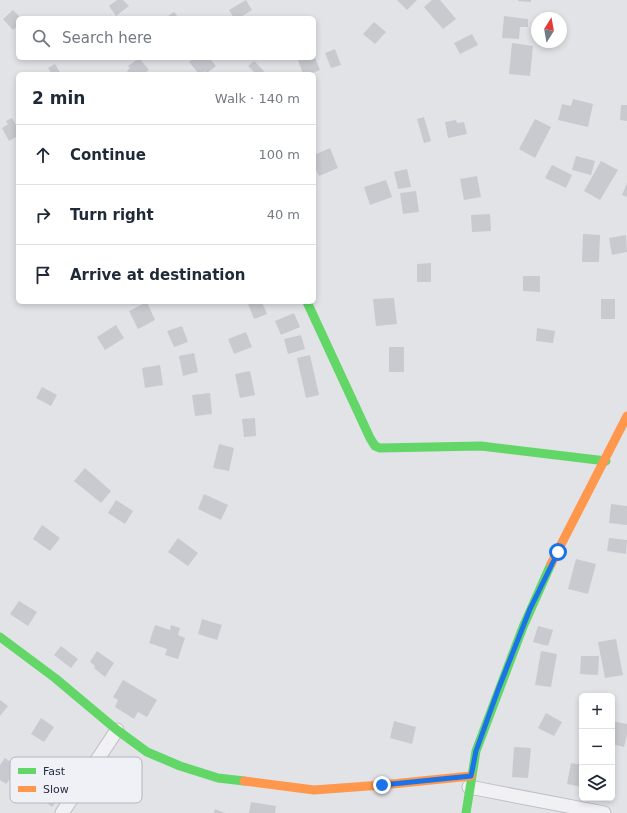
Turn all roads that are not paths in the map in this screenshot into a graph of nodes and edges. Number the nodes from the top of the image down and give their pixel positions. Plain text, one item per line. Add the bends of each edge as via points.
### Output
1 (308, 304) edge
2 (627, 416) edge
3 (606, 461) junction
4 (0, 637) edge
5 (117, 730) junction
6 (99, 757) edge
7 (470, 781) junction
8 (69, 803) edge
9 (62, 813) edge
10 (466, 813) edge
11 (604, 813) edge

1 - 3 street via 375,446 482,446
2 - 3 street
3 - 7 street via 530,609 476,751
4 - 5 street via 55,678
5 - 6 street
5 - 7 street via 147,752 218,778 314,790
7 - 10 street
7 - 11 street
8 - 9 street

